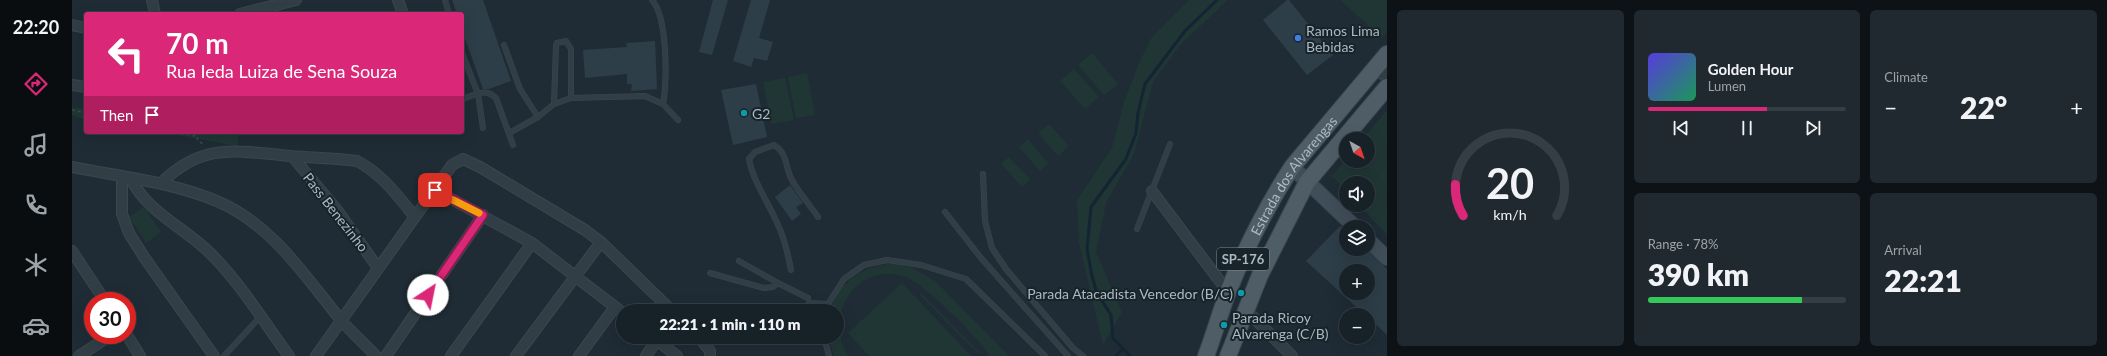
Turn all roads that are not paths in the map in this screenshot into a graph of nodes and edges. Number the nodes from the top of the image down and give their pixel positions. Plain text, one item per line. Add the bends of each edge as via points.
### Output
1 (152, 0) edge
2 (296, 0) edge
3 (398, 0) edge
4 (445, 0) edge
5 (652, 0) edge
6 (155, 12) edge
7 (248, 12) edge
8 (402, 12) edge
9 (448, 12) edge
10 (72, 25) edge
11 (84, 28) edge
12 (504, 45) dead end
13 (1387, 54) edge
14 (464, 58) edge
15 (1380, 73) edge
16 (72, 85) edge
17 (84, 87) edge
18 (1387, 87) edge
19 (478, 94) junction
20 (464, 98) edge
21 (571, 98) junction
22 (554, 104) junction
23 (662, 104) junction
24 (538, 118) junction
25 (678, 120) dead end
26 (483, 128) dead end
27 (509, 133) junction
28 (1170, 144) dead end
29 (513, 145) dead end
30 (292, 156) junction
31 (72, 167) edge
32 (1292, 167) junction
33 (983, 174) dead end
34 (126, 178) junction
35 (1307, 182) junction
36 (161, 183) junction
37 (435, 190) junction
38 (1152, 191) junction
39 (945, 212) dead end
40 (483, 215) junction
41 (415, 217) junction
42 (818, 217) dead end
43 (1348, 220) edge
44 (1137, 229) dead end
45 (602, 242) junction
46 (532, 243) junction
47 (1375, 247) edge
48 (72, 251) edge
49 (1387, 258) edge
50 (739, 261) dead end
51 (378, 268) junction
52 (791, 270) dead end
53 (710, 273) dead end
54 (576, 276) junction
55 (778, 283) junction
56 (99, 292) edge
57 (1228, 292) junction
58 (665, 304) edge
59 (828, 304) joint
60 (616, 308) edge
61 (1245, 309) junction
62 (616, 313) edge
63 (260, 317) junction
64 (341, 321) junction
65 (97, 344) edge
66 (133, 344) edge
67 (652, 344) edge
68 (661, 344) edge
69 (704, 344) edge
70 (826, 344) edge
71 (79, 356) edge
72 (140, 356) edge
73 (214, 356) edge
74 (224, 356) edge
75 (288, 356) edge
76 (316, 356) edge
77 (376, 356) edge
78 (386, 356) edge
79 (451, 356) edge
80 (516, 356) edge
81 (579, 356) edge
82 (646, 356) edge
83 (677, 356) edge
84 (710, 356) edge
85 (829, 356) edge
86 (1045, 356) edge
87 (1068, 356) edge
88 (1083, 356) edge
89 (1206, 356) edge
90 (1228, 356) edge
91 (1292, 356) edge

1 - 6 street
2 - 7 street
3 - 8 street
4 - 9 lane
5 - 23 lane via 659,14 664,47 666,81
10 - 11 street
12 - 24 lane via 520,89
13 - 15 main road, Estrada dos Alvarengas / SP-176
14 - 19 lane
15 - 32 main road, Estrada dos Alvarengas / SP-176
16 - 17 street
18 - 35 main road, Estrada dos Alvarengas / SP-176
19 - 20 lane
19 - 26 lane
19 - 27 lane via 489,92 496,98
21 - 22 lane
21 - 22 lane via 571,49 566,41 562,41 556,45
21 - 23 lane via 645,96
22 - 24 lane
23 - 25 lane
24 - 27 lane
27 - 29 lane
28 - 38 lane
30 - 36 street via 233,151 211,153 182,164
30 - 41 street via 357,161 382,177
30 - 51 street, Pass Benezinho via 337,210
31 - 34 street
32 - 35 street
32 - 57 main road, Estrada dos Alvarengas / SP-176 via 1249,245
33 - 88 lane via 985,221 992,248 1011,275 1073,348
34 - 36 street
34 - 63 street via 156,211 187,233 222,266
34 - 73 street via 122,214 129,233
35 - 43 street
35 - 61 main road, Estrada dos Alvarengas / SP-176
36 - 64 street via 220,202 262,230 295,262
37 - 40 street
37 - 41 street
37 - 45 street via 452,165 459,160 470,161
38 - 44 lane
38 - 57 street
39 - 87 lane via 981,258
40 - 46 street
40 - 78 street
41 - 51 street
42 - 52 lane via 793,182 787,162 779,149 774,145 755,152 749,159 751,170 778,225
45 - 54 street
45 - 58 street
46 - 54 street
46 - 79 street
47 - 49 street
48 - 56 street
50 - 55 lane
51 - 64 street
53 - 55 lane via 764,288 773,287
54 - 60 street
54 - 80 street
55 - 59 lane via 809,300
57 - 89 main road, Estrada dos Alvarengas / SP-176
59 - 86 lane via 844,279 864,264 887,260 921,265 966,279
61 - 90 main road, Estrada dos Alvarengas / SP-176
61 - 91 street
62 - 81 street
63 - 74 lane
63 - 75 street
64 - 76 street
64 - 77 street
65 - 71 street
66 - 72 street
67 - 82 street
68 - 83 street
69 - 84 street via 710,351
70 - 85 lane

